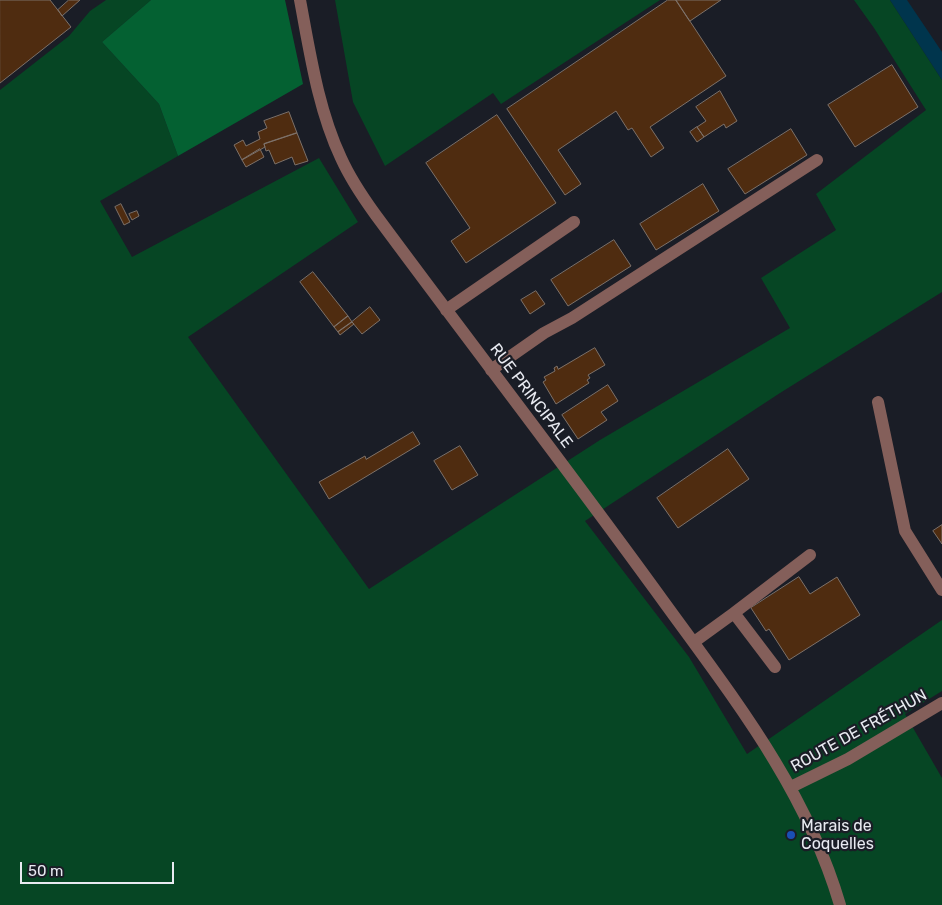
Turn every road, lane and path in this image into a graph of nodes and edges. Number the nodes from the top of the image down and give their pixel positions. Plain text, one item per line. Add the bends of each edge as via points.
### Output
1 (300, 0) edge
2 (817, 160) dead end
3 (574, 222) dead end
4 (446, 310) junction
5 (491, 370) junction
6 (878, 402) dead end
7 (810, 555) dead end
8 (942, 590) edge
9 (734, 613) junction
10 (694, 642) junction
11 (774, 667) dead end
12 (942, 703) edge
13 (790, 787) junction
14 (840, 905) edge

1 - 4 street, RUE PRINCIPALE via 322,107 341,159 374,214
2 - 5 street
3 - 4 street
4 - 5 street, RUE PRINCIPALE
5 - 10 street, RUE PRINCIPALE
6 - 8 street via 905,531
7 - 9 street
9 - 10 street
9 - 11 street
10 - 13 street, RUE PRINCIPALE via 749,720
12 - 13 street, ROUTE DE FRÉTHUN via 848,760
13 - 14 street, RUE PRINCIPALE via 822,852

